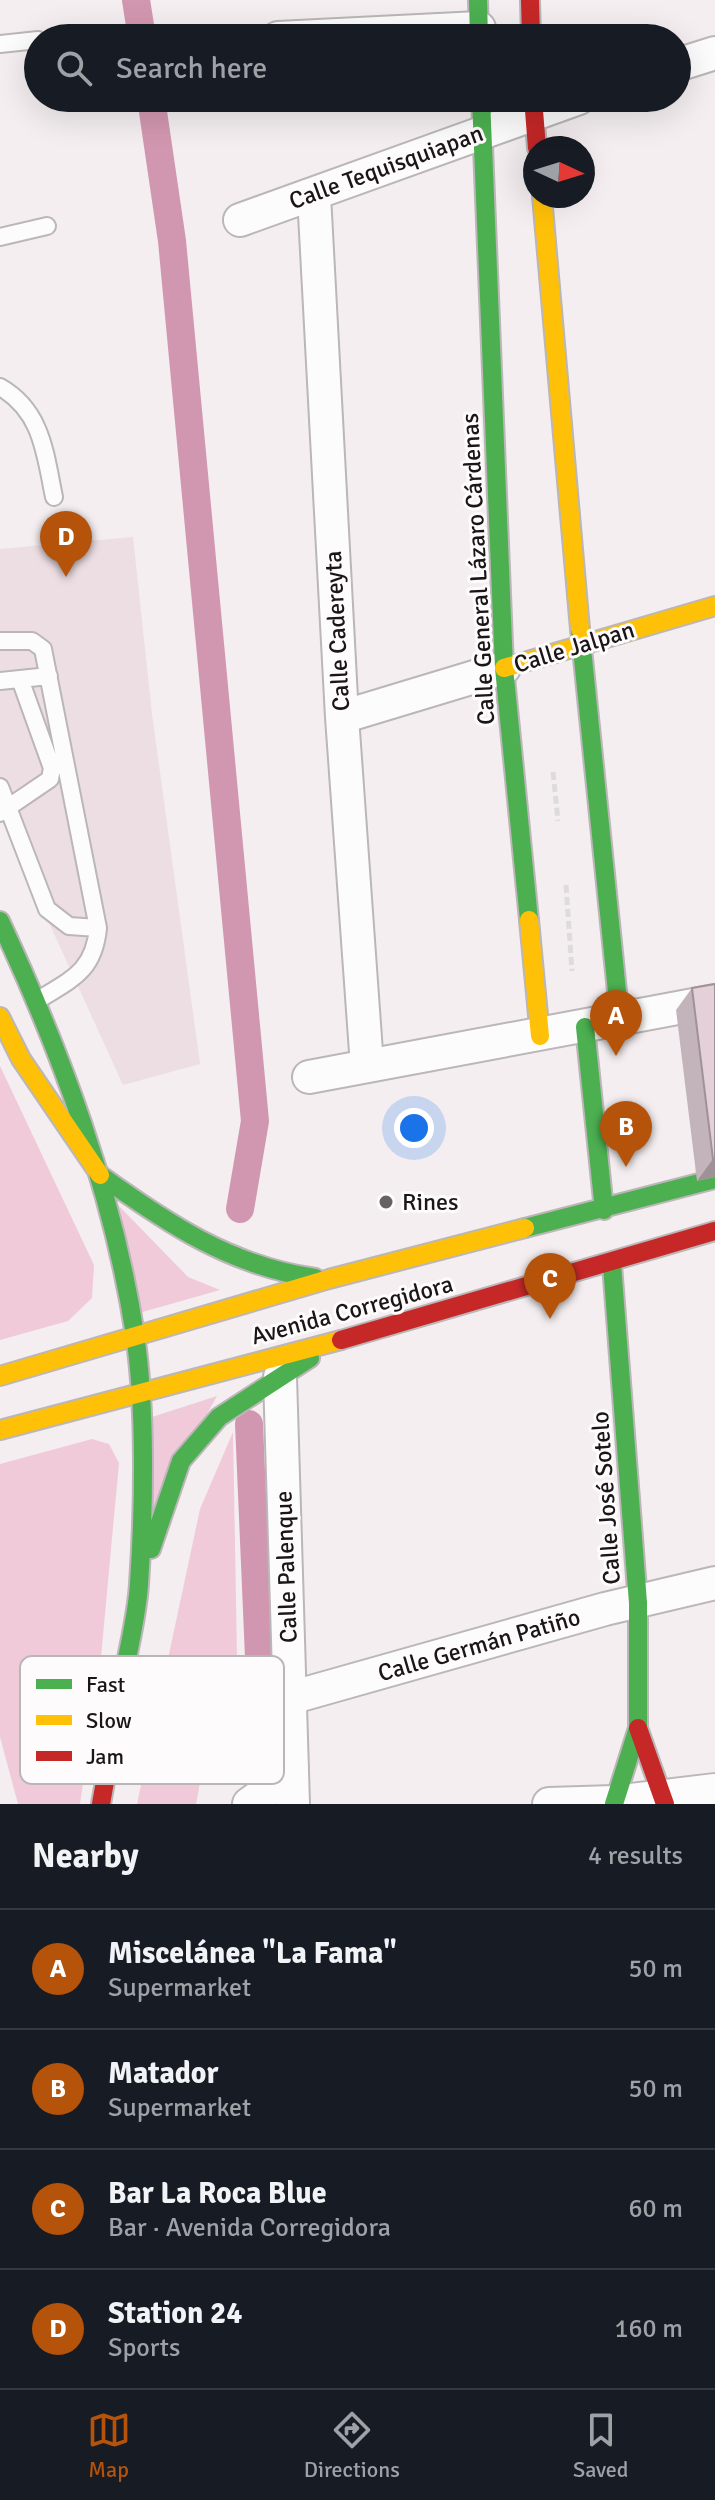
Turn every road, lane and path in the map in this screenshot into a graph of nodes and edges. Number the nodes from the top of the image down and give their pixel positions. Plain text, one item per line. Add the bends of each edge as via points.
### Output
1 (530, 0) edge
2 (478, 22) edge
3 (453, 24) edge
4 (531, 24) edge
5 (24, 41) edge
6 (0, 44) edge
7 (715, 53) edge
8 (691, 61) edge
9 (481, 112) edge
10 (520, 112) edge
11 (534, 112) edge
12 (481, 130) junction
13 (536, 136) edge
14 (314, 195) junction
15 (543, 208) edge
16 (240, 220) dead end
17 (47, 226) dead end
18 (0, 237) edge
19 (0, 387) edge
20 (54, 497) dead end
21 (715, 606) edge
22 (0, 641) edge
23 (584, 643) junction
24 (504, 668) junction
25 (49, 676) junction
26 (20, 679) junction
27 (0, 681) edge
28 (342, 717) junction
29 (0, 787) edge
30 (4, 811) edge
31 (565, 872) dead end
32 (0, 921) edge
33 (98, 928) junction
34 (573, 982) dead end
35 (37, 1000) junction
36 (715, 1001) edge
37 (0, 1017) edge
38 (620, 1021) junction
39 (585, 1027) junction
40 (540, 1036) junction
41 (367, 1066) junction
42 (309, 1077) dead end
43 (100, 1175) junction
44 (715, 1179) edge
45 (604, 1210) junction
46 (715, 1231) edge
47 (612, 1265) junction
48 (329, 1279) junction
49 (135, 1336) junction
50 (338, 1340) junction
51 (0, 1376) edge
52 (280, 1377) junction
53 (137, 1389) junction
54 (0, 1430) edge
55 (715, 1583) edge
56 (139, 1586) junction
57 (638, 1603) junction
58 (127, 1656) edge
59 (290, 1698) junction
60 (638, 1728) junction
61 (104, 1784) edge
62 (288, 1784) edge
63 (715, 1790) edge
64 (664, 1799) edge
65 (614, 1803) edge
66 (101, 1804) edge
67 (249, 1804) edge
68 (549, 1804) edge

1 - 4 main road
2 - 3 street
5 - 6 lane
7 - 8 street
9 - 12 main road, Calle General Lázaro Cárdenas
10 - 12 street, Calle Tequisquiapan
11 - 13 main road
12 - 14 street, Calle Tequisquiapan
12 - 24 main road, Calle General Lázaro Cárdenas
14 - 16 street, Calle Tequisquiapan
14 - 28 street, Calle Cadereyta
15 - 23 main road
17 - 18 lane
19 - 20 lane via 21,399 43,441
21 - 23 main road, Calle Jalpan
22 - 25 lane via 39,644
23 - 24 main road, Calle Jalpan
23 - 38 main road
24 - 28 street, Calle Jalpan
24 - 40 main road, Calle General Lázaro Cárdenas
25 - 26 lane
25 - 33 lane
26 - 27 lane
26 - 30 lane via 52,768 50,779
28 - 41 street, Calle Cadereyta
29 - 30 lane
30 - 33 lane via 47,909 69,926
31 - 34 path
32 - 35 main road
33 - 35 lane via 96,951 81,973
35 - 43 main road
36 - 38 street
37 - 43 main road via 21,1059
38 - 39 street
39 - 40 street
39 - 45 main road
40 - 41 street
41 - 42 street
43 - 48 main road via 183,1235 258,1270
43 - 49 main road
44 - 45 main road, Avenida Corregidora
45 - 48 main road, Avenida Corregidora
46 - 47 main road, Avenida Corregidora
47 - 50 main road, Avenida Corregidora
47 - 57 main road, Calle José Sotelo
48 - 49 main road, Avenida Corregidora
49 - 51 main road, Avenida Corregidora
49 - 53 main road
50 - 52 main road
50 - 53 main road, Avenida Corregidora
52 - 56 main road via 219,1417 181,1461
52 - 59 street, Calle Palenque
53 - 54 main road, Avenida Corregidora
53 - 56 main road
55 - 57 street, Calle Germán Patiño
56 - 58 main road
57 - 59 street, Calle Germán Patiño
57 - 60 main road, Calle José Sotelo
59 - 62 street, Calle Palenque
60 - 64 main road, Calle José Sotelo
60 - 65 main road, Calle José Sotelo
61 - 66 main road
62 - 67 street
63 - 64 street
64 - 65 street
65 - 68 street

